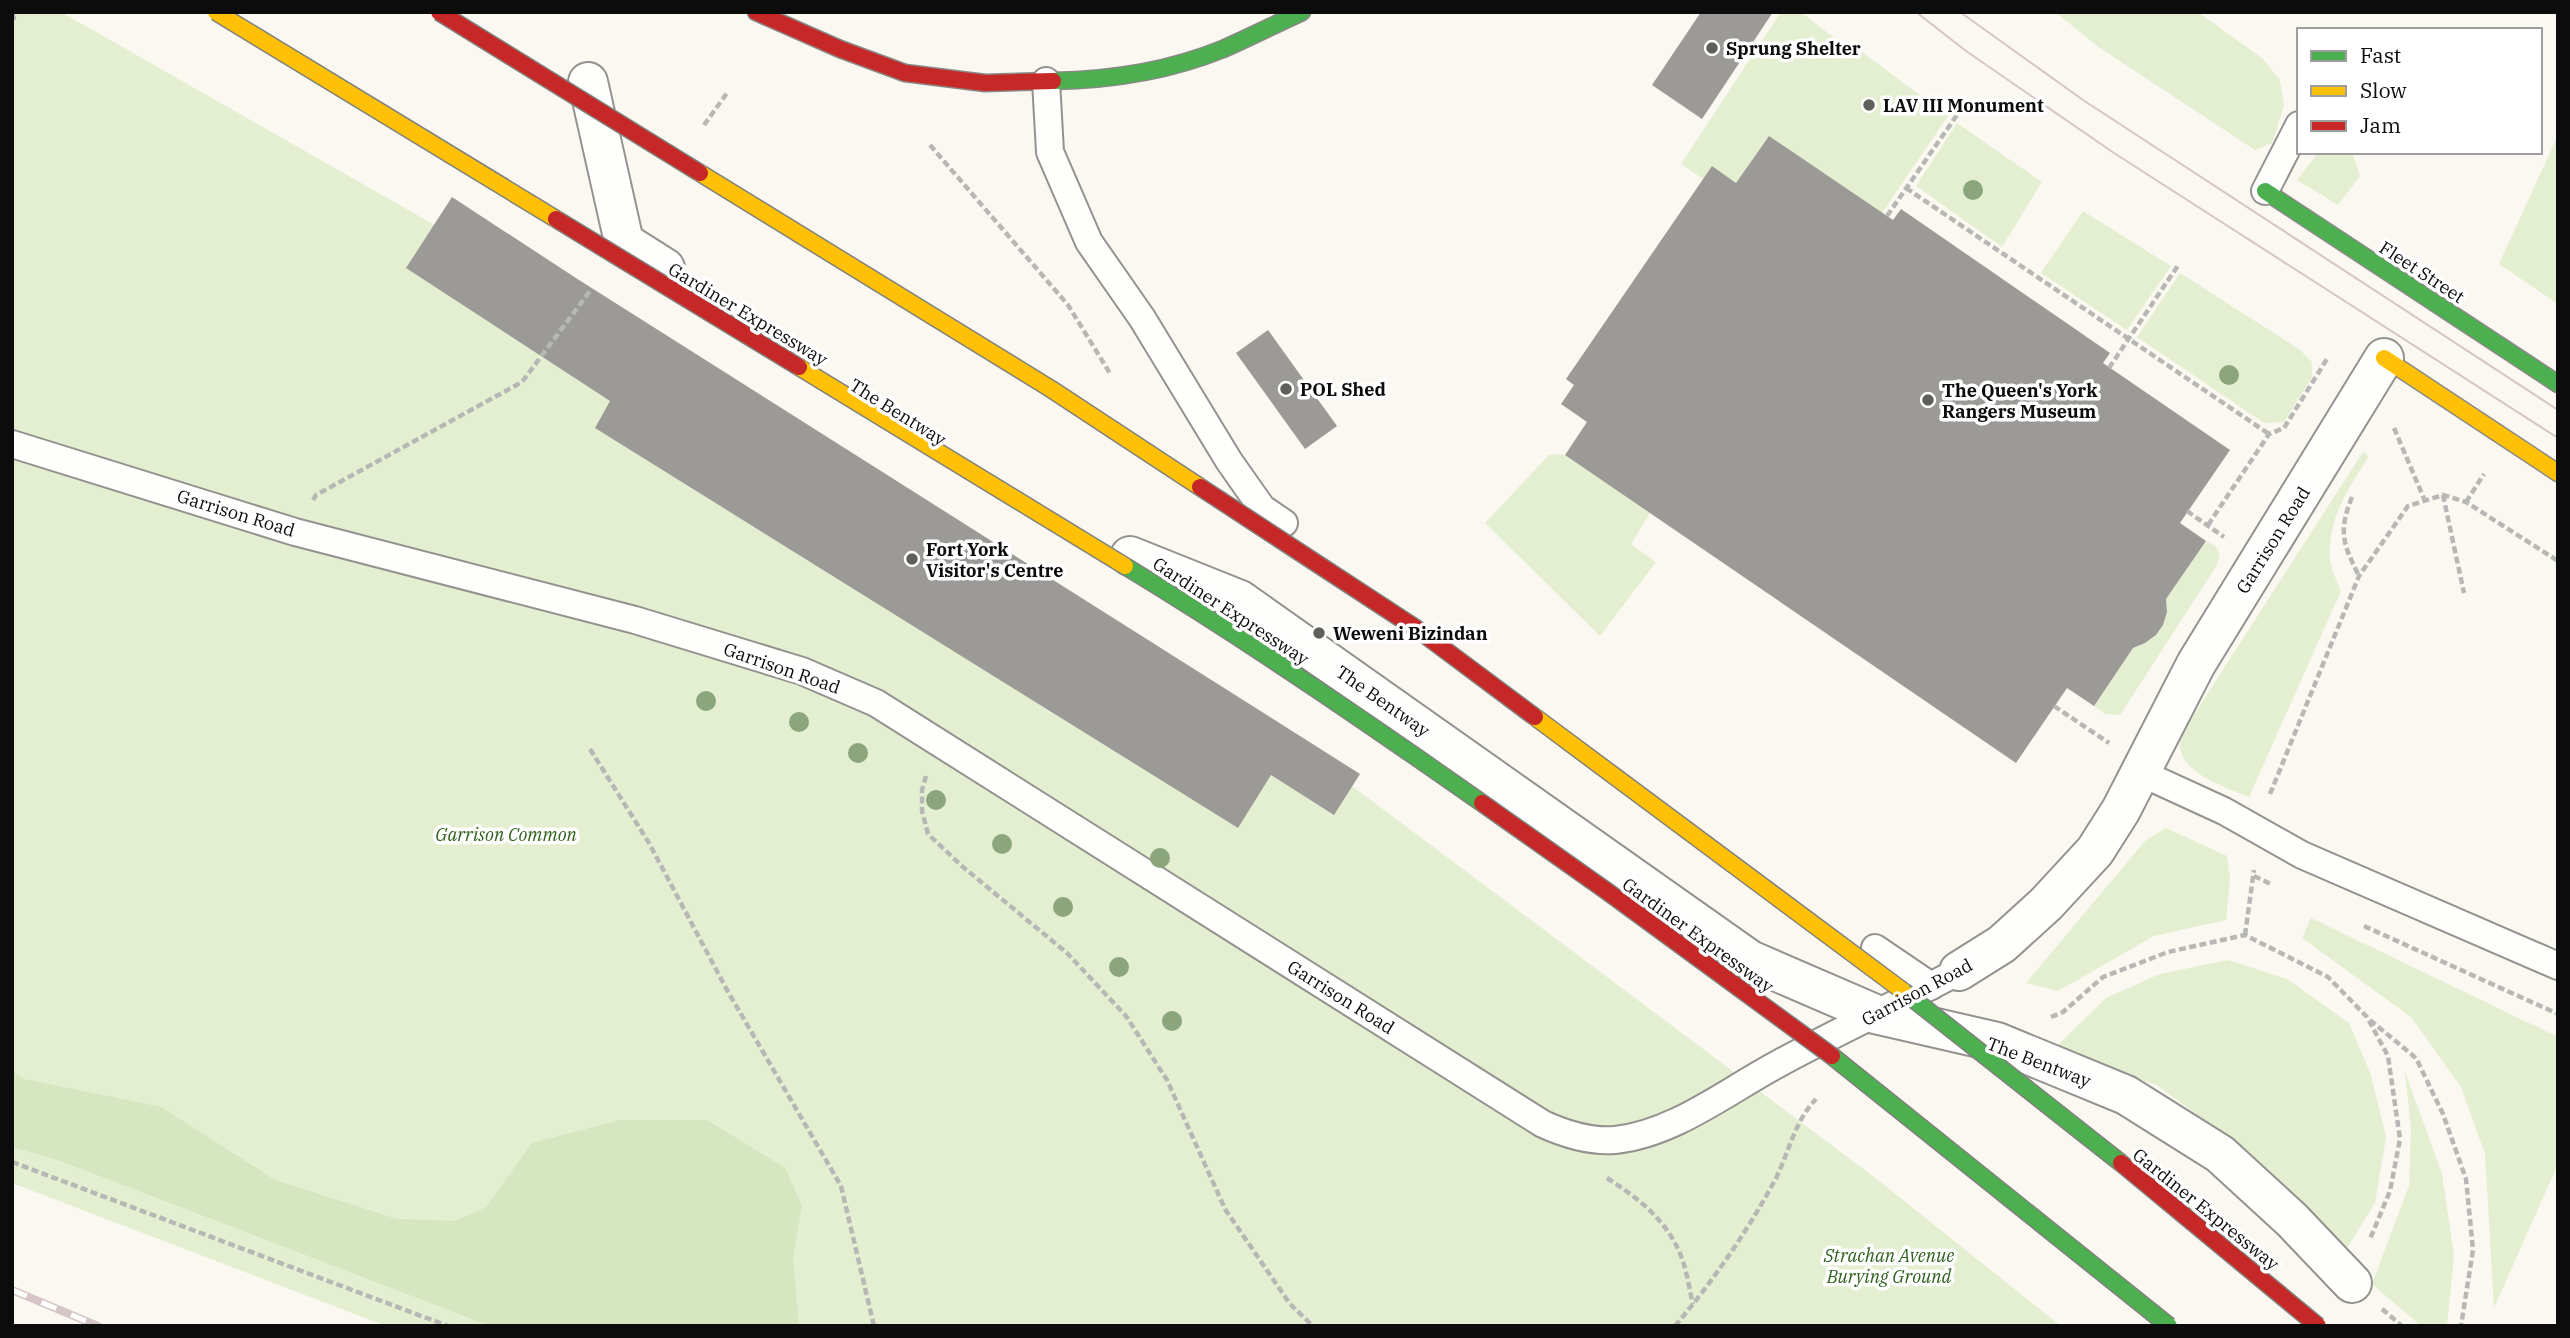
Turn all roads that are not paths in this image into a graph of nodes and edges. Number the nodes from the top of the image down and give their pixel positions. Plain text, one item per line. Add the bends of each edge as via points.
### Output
1 (216, 12) edge
2 (439, 12) edge
3 (474, 12) edge
4 (756, 12) edge
5 (1301, 12) edge
6 (1046, 81) junction
7 (2297, 129) edge
8 (2265, 191) joint
9 (2384, 358) joint
10 (2558, 384) edge
11 (12, 444) edge
12 (2558, 473) edge
13 (2143, 765) junction
14 (2558, 966) edge
15 (1945, 979) junction
16 (1875, 1014) junction
17 (2352, 1283) road end
18 (2169, 1326) edge
19 (2318, 1326) edge

1 - 18 main road, Gardiner Expressway, bridge via 1191,606 1389,738 1840,1063
2 - 19 main road, Gardiner Expressway, bridge via 1051,389 1417,629 1911,997
3 - 16 street, The Bentway via 588,82 624,242 1135,559 1240,600 1750,960
4 - 6 main road via 905,73 985,83
5 - 6 main road via 1191,60 1094,80
6 - 15 lane via 1050,152 1089,242 1262,508
7 - 8 lane
8 - 10 main road, Fleet Street
9 - 12 main road
9 - 13 street, Garrison Road via 2196,664
11 - 16 lane, Garrison Road via 296,532 635,620 803,671 876,703 1543,1124 1570,1136 1614,1140 1664,1127
13 - 14 lane via 2302,855
13 - 15 street, Garrison Road via 2095,851 2064,886 2002,944
15 - 16 lane, Garrison Road
16 - 17 street, The Bentway via 1997,1042 2126,1095 2221,1153

